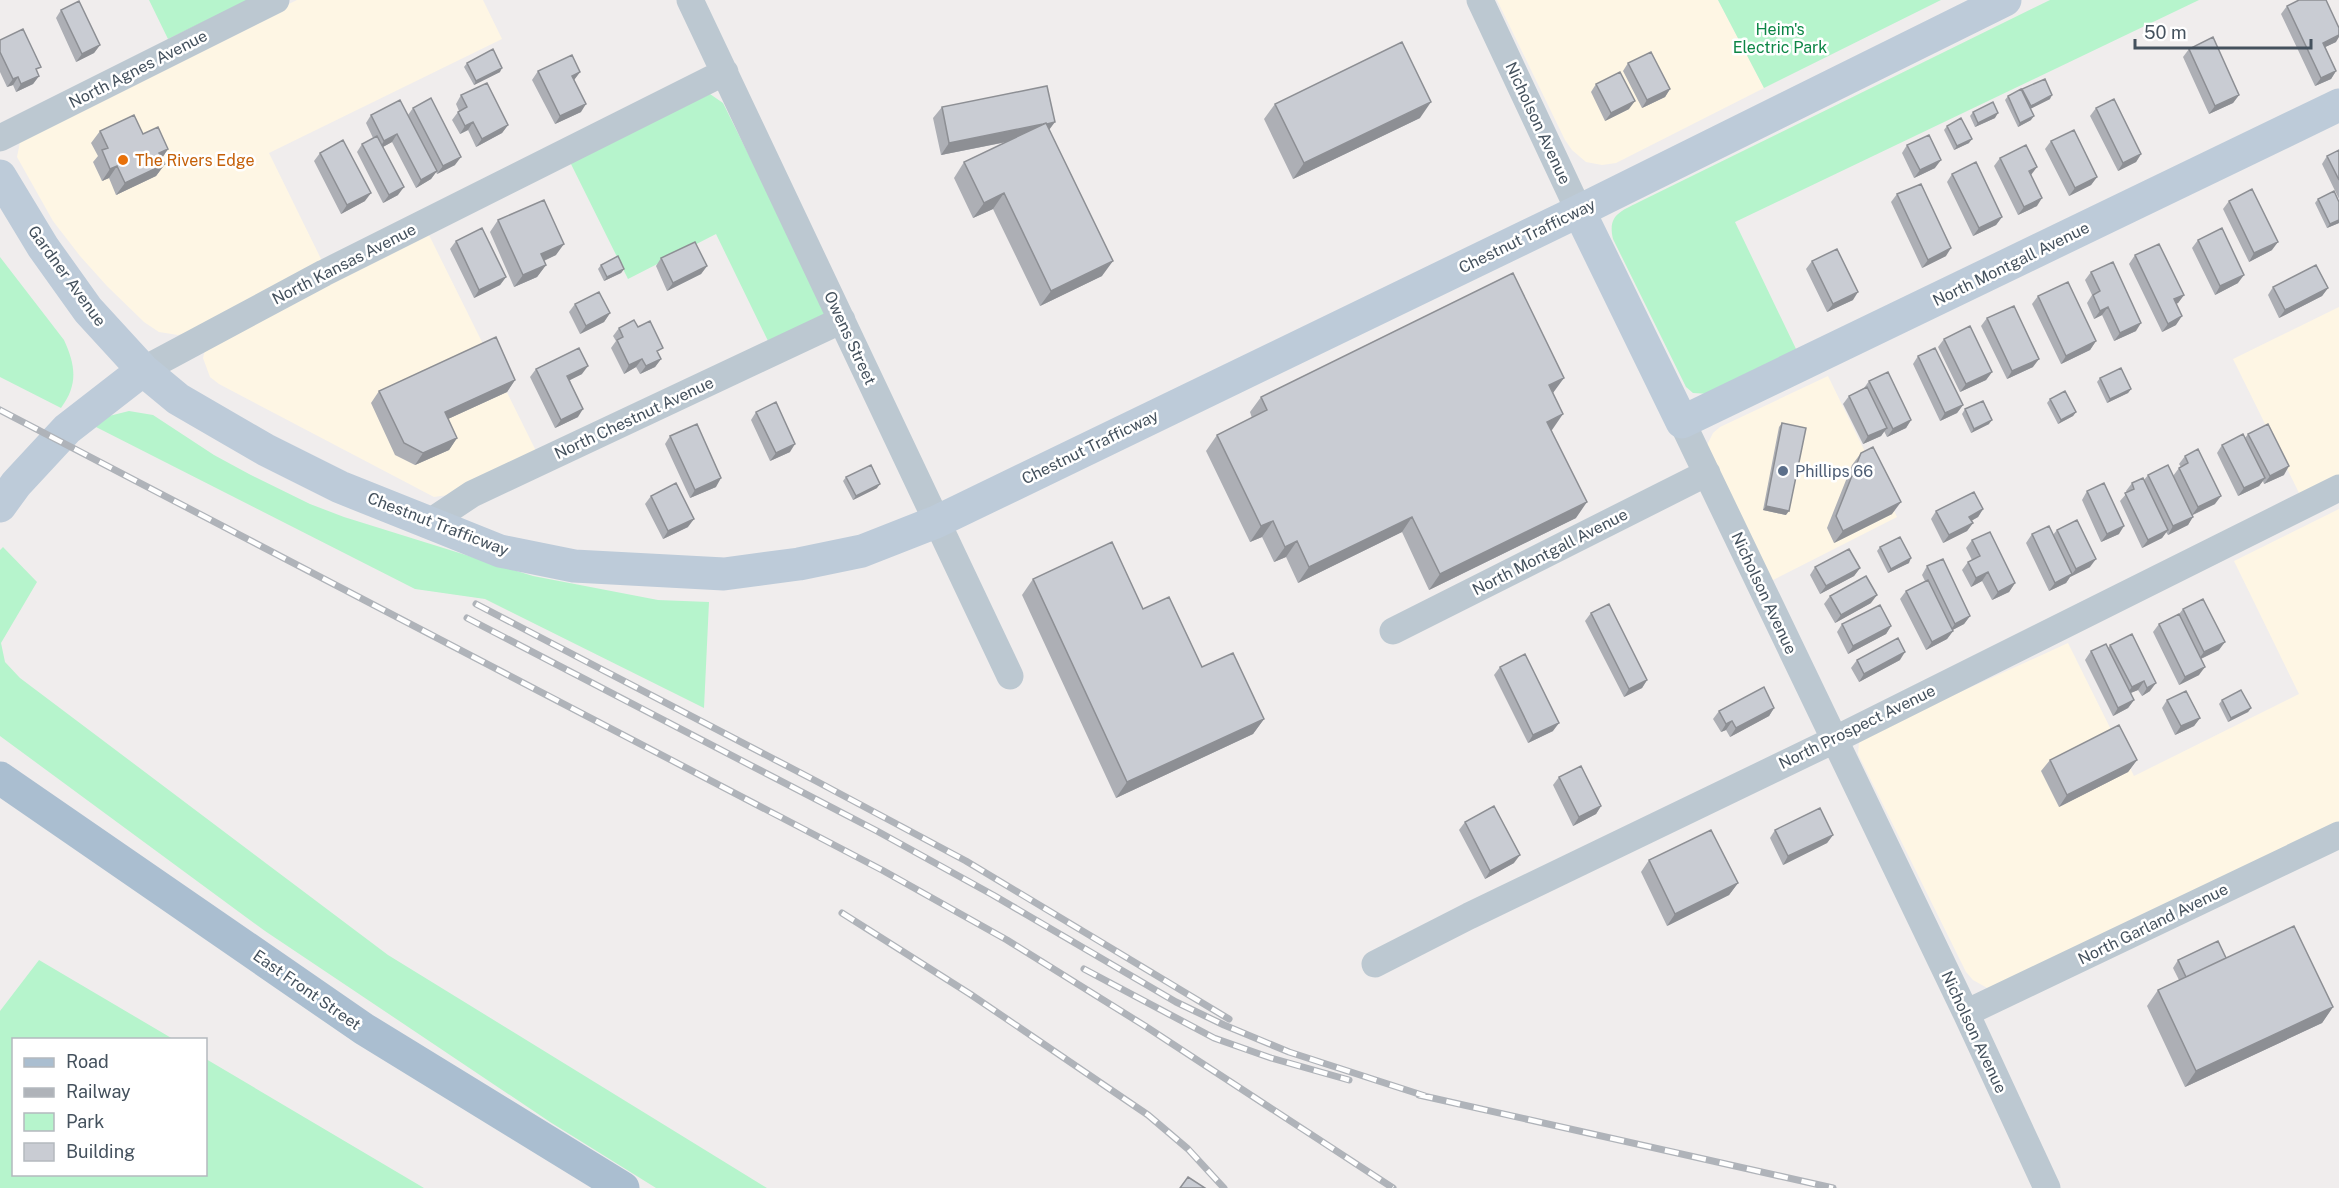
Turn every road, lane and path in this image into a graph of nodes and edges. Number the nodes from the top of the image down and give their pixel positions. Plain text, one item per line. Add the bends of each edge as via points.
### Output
1 (276, 0) edge
2 (690, 0) edge
3 (1479, 0) edge
4 (2005, 0) edge
5 (725, 72) junction
6 (2339, 105) edge
7 (0, 138) edge
8 (0, 176) edge
9 (1579, 211) junction
10 (842, 320) junction
11 (143, 370) junction
12 (1682, 422) junction
13 (1707, 473) junction
14 (2339, 488) edge
15 (0, 506) edge
16 (430, 522) junction
17 (936, 522) junction
18 (1393, 631) dead end
19 (1010, 676) dead end
20 (1834, 740) junction
21 (0, 778) edge
22 (2339, 835) edge
23 (1375, 964) dead end
24 (1966, 1013) junction
25 (623, 1188) edge
26 (2047, 1188) edge

1 - 7 street, North Agnes Avenue
2 - 5 street, Owens Street
3 - 9 street, Nicholson Avenue
4 - 9 street, Chestnut Trafficway
5 - 10 street, Owens Street
5 - 11 street, North Kansas Avenue via 324,273
6 - 12 street, North Montgall Avenue
8 - 11 street, Gardner Avenue via 43,247 88,310
9 - 12 street, Nicholson Avenue
9 - 17 street, Chestnut Trafficway
10 - 16 street, North Chestnut Avenue via 472,494
10 - 17 street, Owens Street
11 - 15 street, North Kansas Avenue via 67,429
11 - 16 street, Chestnut Trafficway via 178,399 267,450 340,487
12 - 13 street, Nicholson Avenue
13 - 18 street, North Montgall Avenue
13 - 20 street, Nicholson Avenue
14 - 20 street, North Prospect Avenue
16 - 17 street, Chestnut Trafficway via 501,551 574,566 724,574 862,551
17 - 19 street, Owens Street
20 - 23 street, North Prospect Avenue
20 - 24 street, Nicholson Avenue
21 - 25 main road, East Front Street via 364,1029
22 - 24 street, North Garland Avenue
24 - 26 street, Nicholson Avenue

